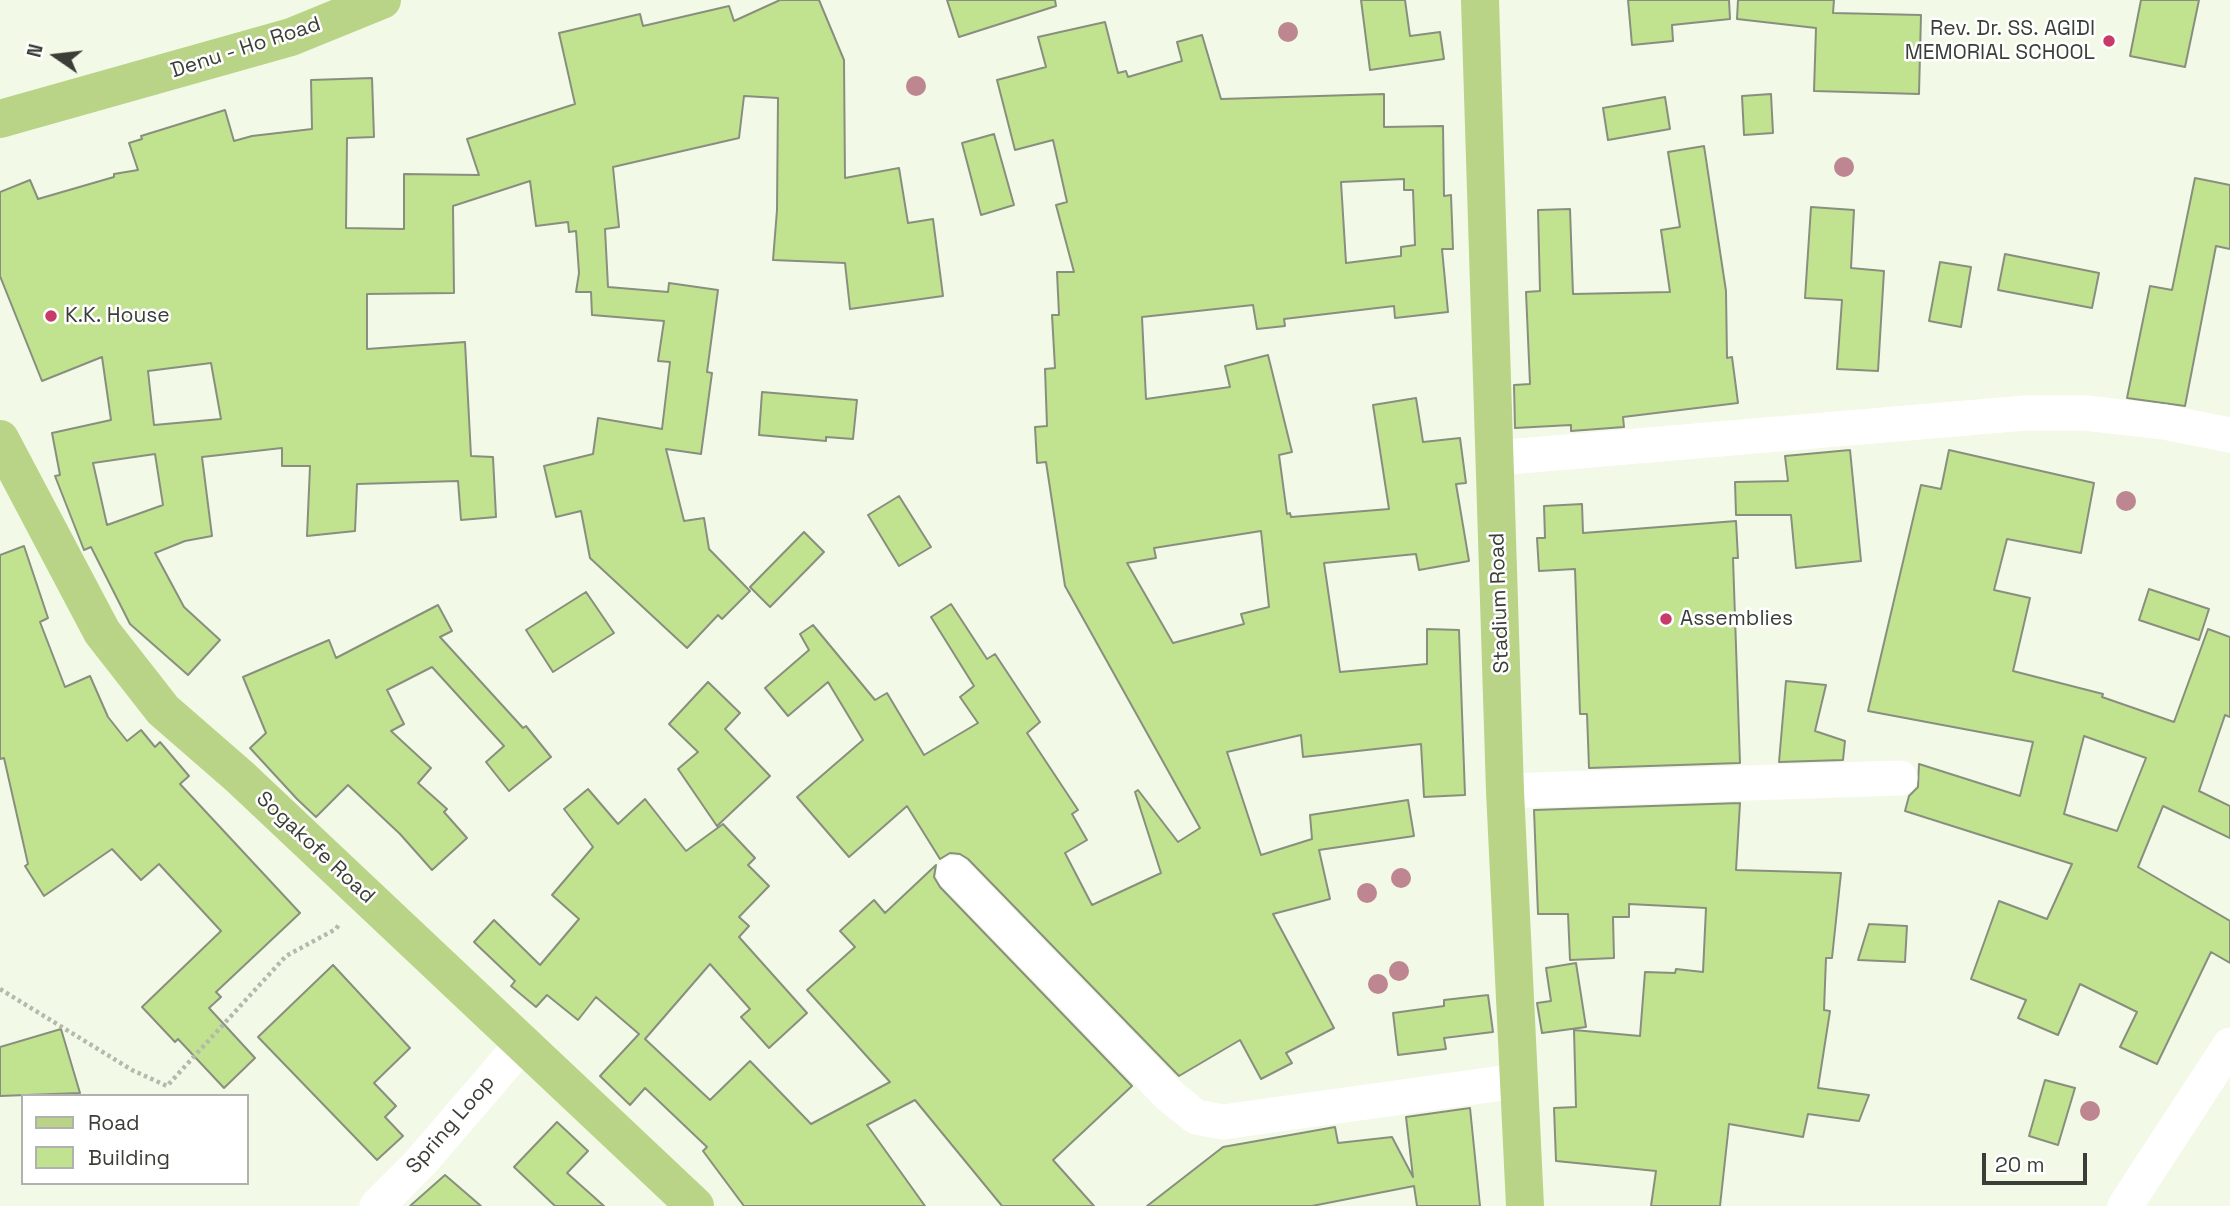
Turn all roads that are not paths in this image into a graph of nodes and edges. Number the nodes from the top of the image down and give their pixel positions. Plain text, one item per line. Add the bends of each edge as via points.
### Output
1 (382, 0) edge
2 (1480, 0) edge
3 (0, 119) edge
4 (2230, 435) edge
5 (0, 439) edge
6 (1496, 458) junction
7 (1900, 778) dead end
8 (1505, 791) junction
9 (954, 873) dead end
10 (523, 1043) junction
11 (2230, 1045) edge
12 (1517, 1081) junction
13 (377, 1206) edge
14 (695, 1206) edge
15 (1525, 1206) edge
16 (2125, 1206) edge

1 - 3 main road, Denu - Ho Road via 291,37
2 - 6 main road, Stadium Road
4 - 6 street via 2085,413 2025,413
5 - 10 main road, Sogakofe Road via 102,632 155,701
6 - 8 main road, Stadium Road
7 - 8 street
8 - 12 main road, Stadium Road
9 - 12 street via 1170,1096 1196,1117 1223,1122
10 - 13 street, Spring Loop
10 - 14 main road, Sogakofe Road
11 - 16 street
12 - 15 main road, Stadium Road

